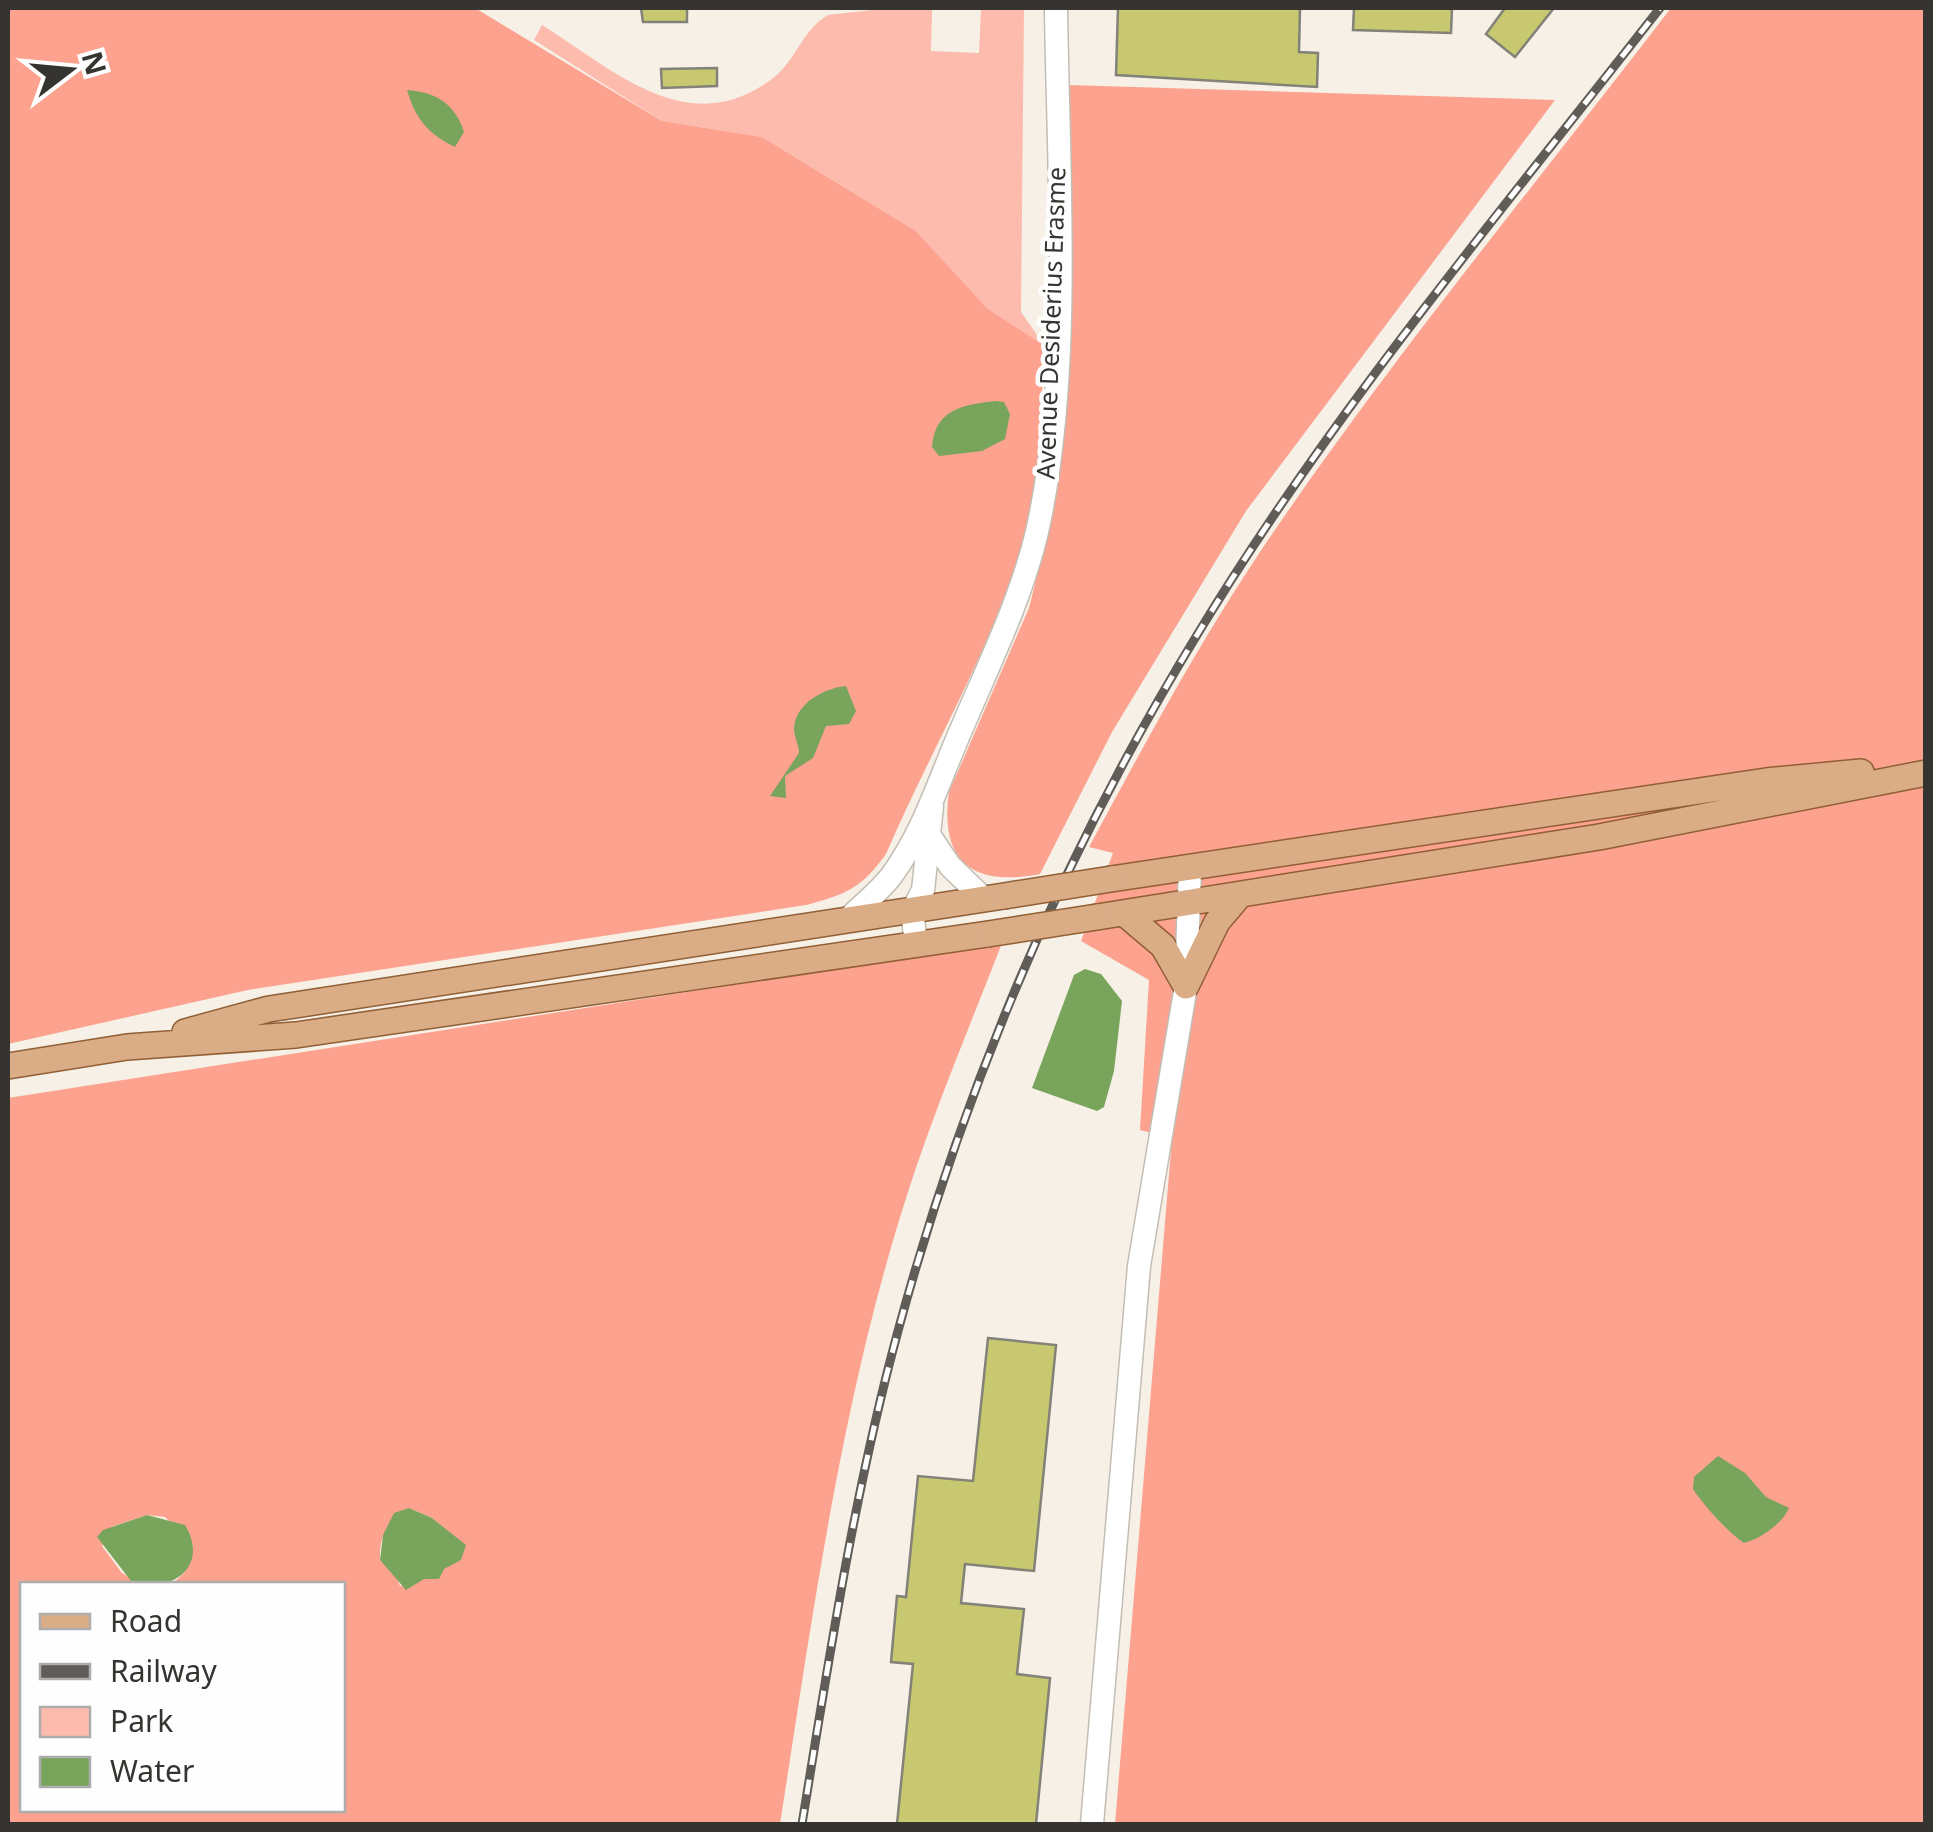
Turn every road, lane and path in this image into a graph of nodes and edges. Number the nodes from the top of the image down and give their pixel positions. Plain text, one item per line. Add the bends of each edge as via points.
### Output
1 (1056, 8) edge
2 (1926, 770) edge
3 (932, 798) junction
4 (930, 836) junction
5 (1190, 868) junction
6 (893, 874) junction
7 (1239, 896) junction
8 (993, 897) junction
9 (1189, 903) junction
10 (912, 911) junction
11 (1124, 913) junction
12 (849, 918) junction
13 (916, 943) junction
14 (1186, 986) junction
15 (127, 1048) junction
16 (8, 1066) edge
17 (1092, 1824) edge

1 - 3 main road, Avenue Desiderius Erasme via 1059,262 1047,482 1016,599
2 - 5 main road via 1766,781
2 - 7 main road via 1600,836
3 - 4 main road
3 - 6 main road, Avenue Desiderius Erasme
4 - 8 main road via 950,866
4 - 10 main road via 923,890
5 - 8 main road, bridge
5 - 9 main road
6 - 10 main road
6 - 12 main road, Avenue Desiderius Erasme
7 - 9 main road
7 - 14 main road via 1217,922
8 - 10 main road
9 - 11 main road
9 - 14 main road
10 - 12 main road
10 - 13 main road
11 - 13 main road, bridge
11 - 14 main road via 1163,946
12 - 15 main road via 269,1009
13 - 15 main road via 296,1035
14 - 17 main road via 1139,1266
15 - 16 main road

